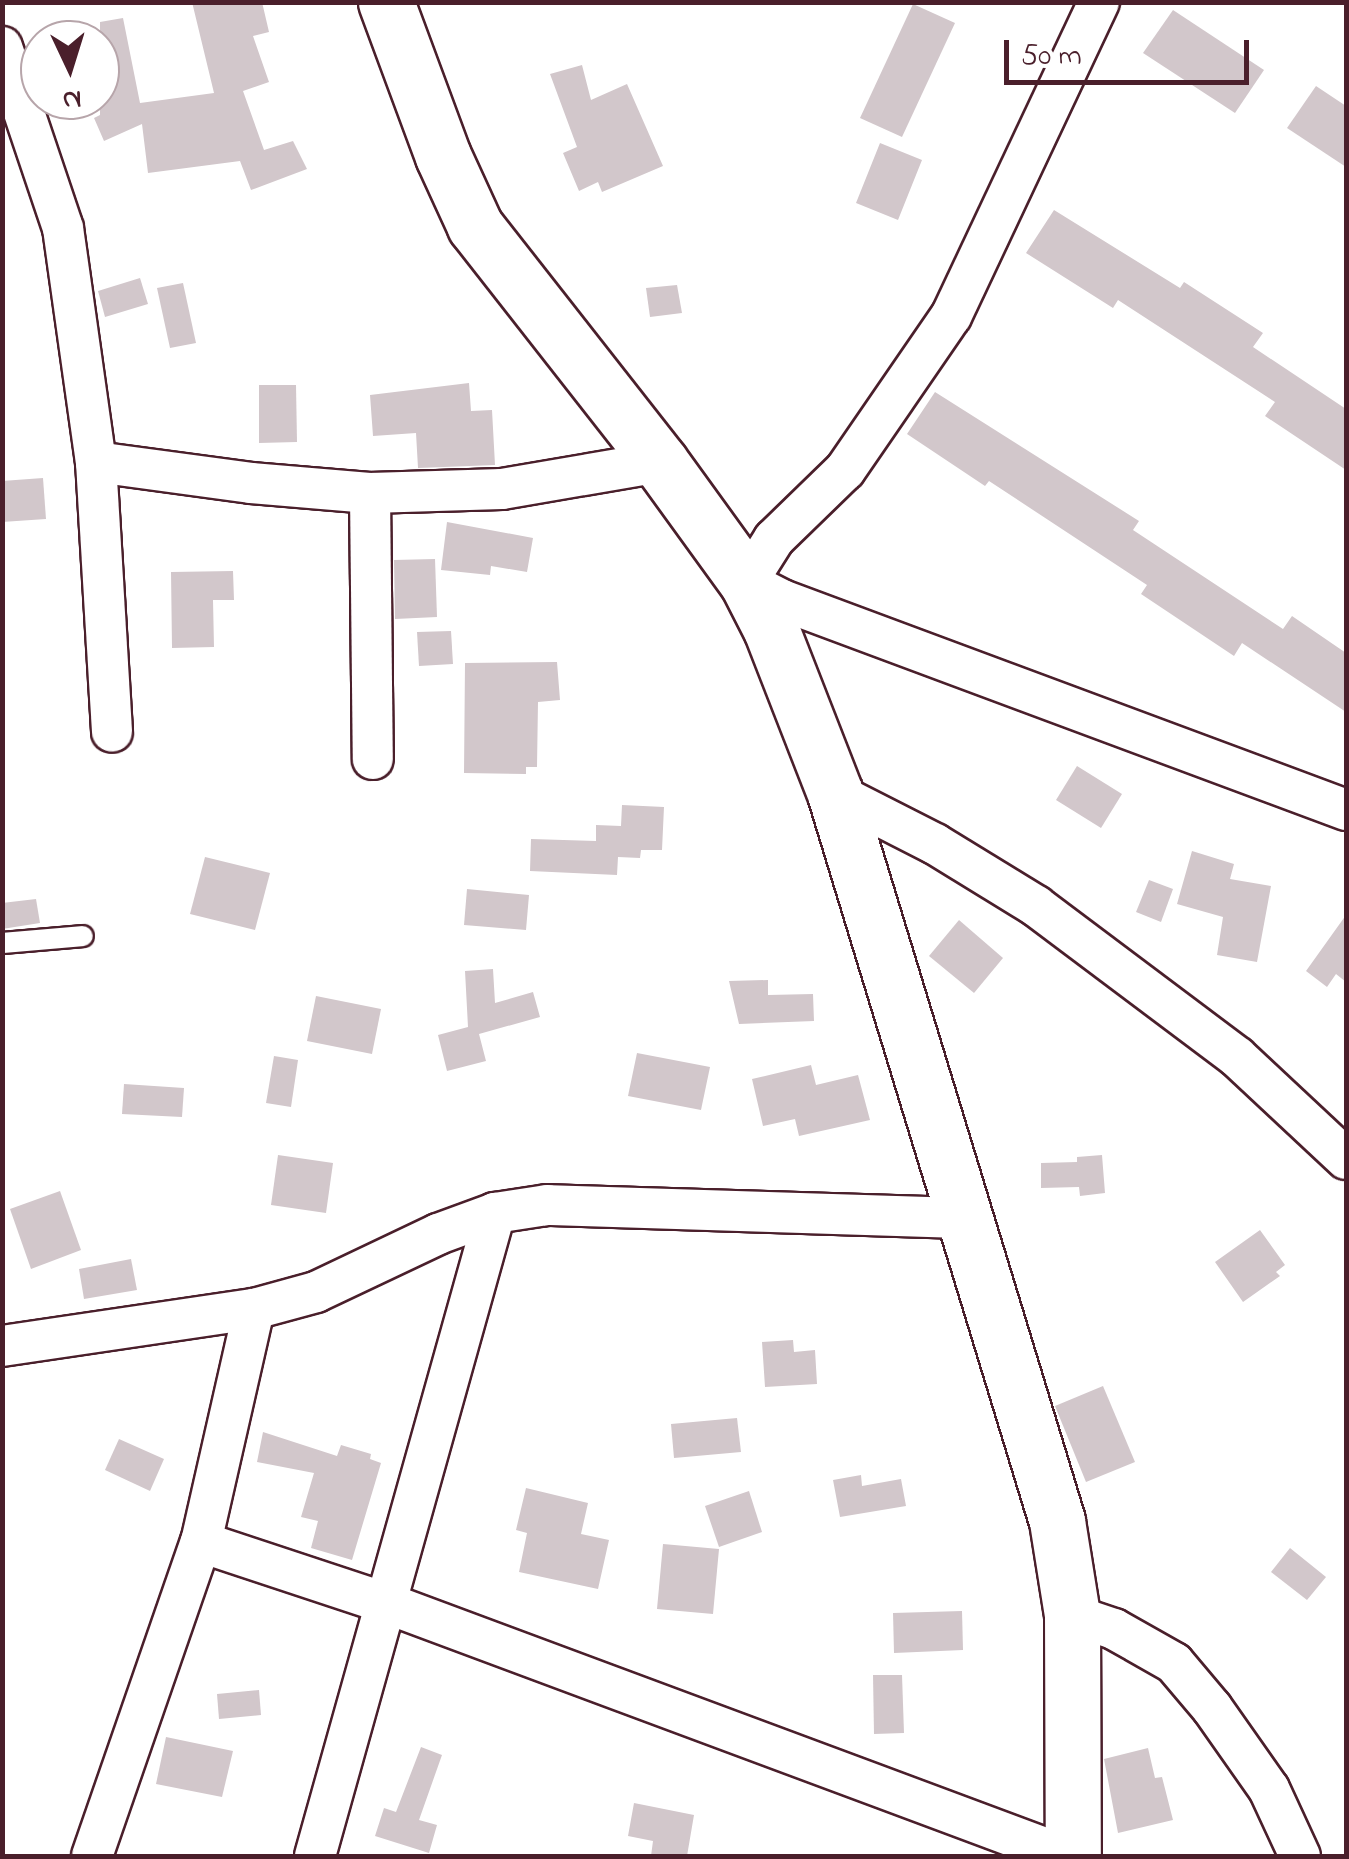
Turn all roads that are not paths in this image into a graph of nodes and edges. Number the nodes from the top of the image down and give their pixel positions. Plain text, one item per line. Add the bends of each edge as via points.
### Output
1 (386, 2) edge
2 (1100, 2) edge
3 (2, 47) edge
4 (96, 462) junction
5 (660, 462) junction
6 (370, 492) junction
7 (747, 582) junction
8 (112, 732) dead end
9 (374, 759) dead end
10 (835, 793) junction
11 (1346, 810) edge
12 (83, 936) dead end
13 (2, 943) edge
14 (1346, 1159) edge
15 (496, 1213) junction
16 (964, 1218) junction
17 (254, 1309) junction
18 (2, 1346) edge
19 (201, 1542) junction
20 (389, 1604) junction
21 (1072, 1614) junction
22 (92, 1856) edge
23 (315, 1856) edge
24 (1070, 1856) edge
25 (1300, 1856) edge

1 - 5 street via 475,226
2 - 7 street via 951,316 844,470 774,540
3 - 4 street via 63,228
4 - 6 street
4 - 8 street
5 - 6 street via 502,489
5 - 7 street
6 - 9 street
7 - 10 street
7 - 11 street
10 - 14 street via 1036,906 1237,1057
10 - 16 street
12 - 13 lane
15 - 16 street via 546,1204
15 - 17 street via 316,1292
15 - 20 street
16 - 21 street via 1057,1521
17 - 18 street
17 - 19 street
19 - 20 street
19 - 22 street
20 - 23 street
20 - 24 street
21 - 24 street
21 - 25 street via 1114,1629 1174,1664 1269,1789

